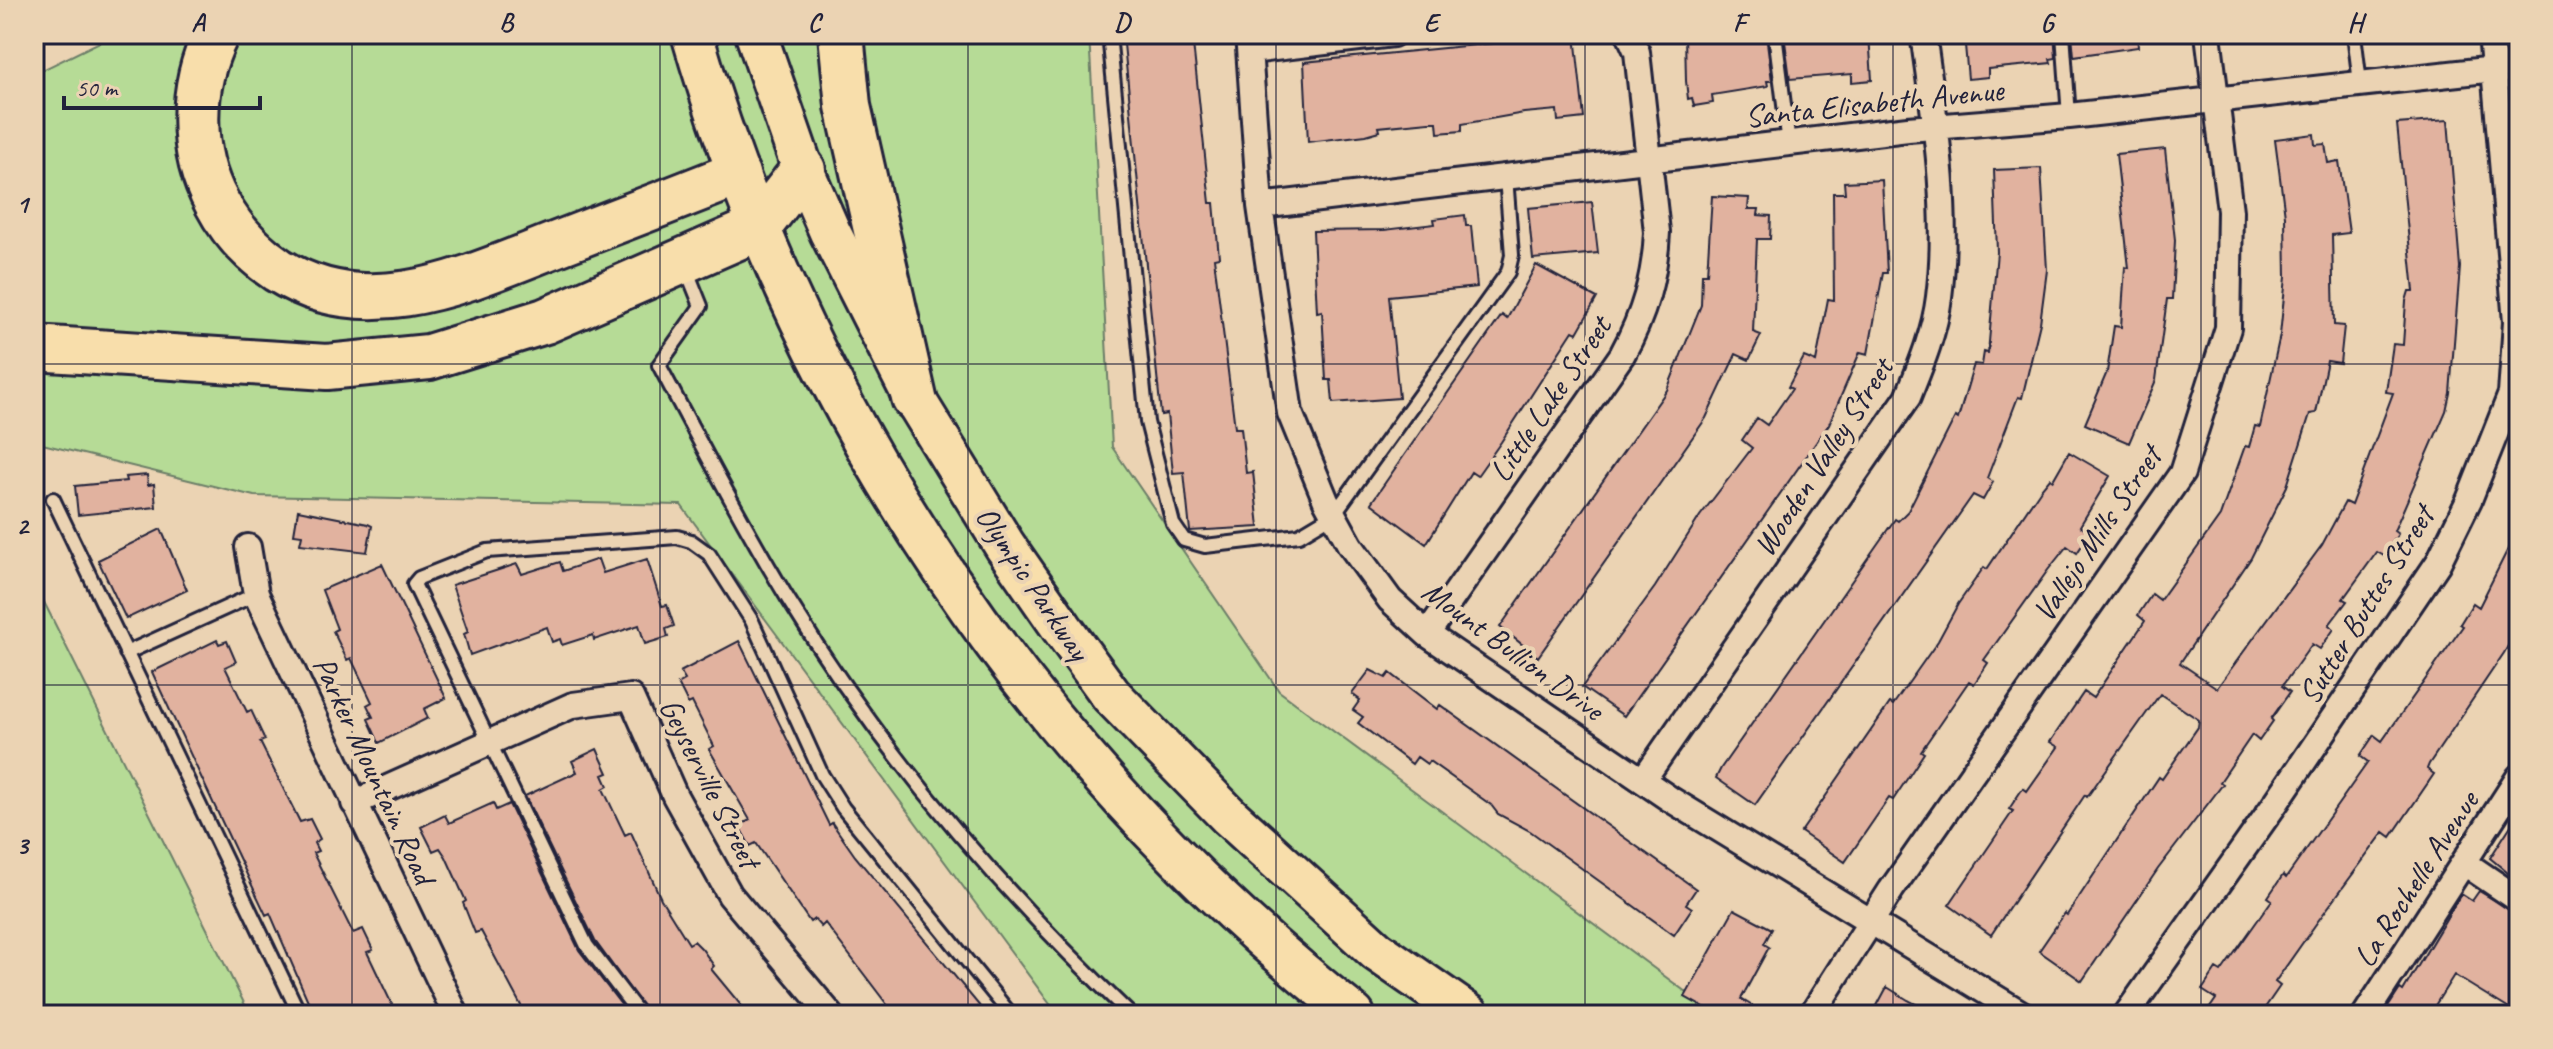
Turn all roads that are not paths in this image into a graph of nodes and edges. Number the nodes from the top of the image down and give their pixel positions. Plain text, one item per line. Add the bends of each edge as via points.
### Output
1 (216, 34) edge
2 (692, 34) edge
3 (756, 34) edge
4 (841, 34) edge
5 (1109, 34) edge
6 (1393, 34) edge
7 (1629, 34) edge
8 (1775, 34) edge
9 (1923, 34) edge
10 (2063, 34) edge
11 (2208, 34) edge
12 (2354, 34) edge
13 (2491, 34) edge
14 (1249, 43) edge
15 (2495, 69) junction
16 (2360, 83) junction
17 (2214, 99) junction
18 (2069, 116) junction
19 (1936, 127) junction
20 (1789, 144) junction
21 (1647, 159) junction
22 (803, 170) junction
23 (737, 174) junction
24 (1506, 177) junction
25 (1260, 206) junction
26 (758, 228) junction
27 (684, 263) junction
28 (2518, 322) edge
29 (34, 348) edge
30 (914, 398) junction
31 (53, 499) dead end
32 (1334, 514) junction
33 (248, 547) dead end
34 (256, 594) junction
35 (1427, 634) junction
36 (126, 653) junction
37 (488, 741) junction
38 (2519, 777) edge
39 (1643, 780) junction
40 (354, 803) junction
41 (2466, 864) junction
42 (2519, 900) edge
43 (1872, 924) junction
44 (1814, 1011) dead end
45 (300, 1015) edge
46 (456, 1015) edge
47 (640, 1015) edge
48 (831, 1015) edge
49 (1011, 1015) edge
50 (1131, 1015) edge
51 (1354, 1015) edge
52 (1469, 1015) edge
53 (2024, 1015) edge
54 (2126, 1015) edge
55 (2365, 1015) edge

1 - 23 highway via 203,66 196,112 207,181 227,220 254,252 288,276 326,292 398,296 454,283
2 - 23 main road, Olympic Parkway
3 - 22 main road, Olympic Parkway
4 - 30 highway via 848,106
5 - 32 lane via 1143,394 1173,524 1184,540 1205,546 1299,535
6 - 14 street
7 - 21 street, Little Lake Street via 1637,52
8 - 20 lane
9 - 19 street, Wooden Valley Street
10 - 18 lane
11 - 17 street, Vallejo Mills Street
12 - 16 lane
13 - 15 street, Sutter Buttes Street
14 - 25 street, Mount Bullion Drive
15 - 16 street, Santa Elisabeth Avenue
15 - 28 street, Sutter Buttes Street
16 - 17 street, Santa Elisabeth Avenue
17 - 18 street, Santa Elisabeth Avenue
17 - 43 street, Vallejo Mills Street via 2230,211 2228,328 2182,473
18 - 19 street, Santa Elisabeth Avenue
19 - 20 street, Santa Elisabeth Avenue
19 - 39 street, Wooden Valley Street via 1943,240 1939,299 1908,397
20 - 21 street, Santa Elisabeth Avenue
21 - 24 street, Santa Elisabeth Avenue
21 - 35 street, Little Lake Street via 1656,259 1634,334
22 - 26 highway
22 - 30 main road, Olympic Parkway
23 - 26 main road, Olympic Parkway
24 - 25 street, Santa Elisabeth Avenue
24 - 32 lane via 1512,255 1508,272
25 - 32 street, Mount Bullion Drive via 1290,413
26 - 27 highway
26 - 51 main road, Olympic Parkway via 891,488 974,616 1069,739 1182,863
27 - 29 highway via 495,340 395,363 316,366
27 - 50 lane via 701,306 659,365 788,599 898,759 995,876
28 - 54 street, Sutter Buttes Street via 2511,394 2438,563
30 - 52 main road, Olympic Parkway via 1005,546 1111,695 1229,816 1377,951
31 - 36 lane
32 - 35 street, Mount Bullion Drive via 1390,600
33 - 34 street, Parker Mountain Road
34 - 36 lane
34 - 40 street, Parker Mountain Road
35 - 39 street, Mount Bullion Drive
36 - 45 lane
37 - 40 street, Geyserville Street
37 - 47 lane via 587,946
37 - 48 street, Geyserville Street via 573,705 631,697 675,796 730,895
37 - 49 lane via 414,584 419,578 487,551 677,537 691,541 709,554 752,621 822,775 843,808
38 - 41 street, La Rochelle Avenue
39 - 43 street, Mount Bullion Drive
40 - 46 street, Parker Mountain Road
41 - 42 street
41 - 55 street, La Rochelle Avenue
43 - 44 street, Vallejo Mills Street
43 - 53 street, Mount Bullion Drive

